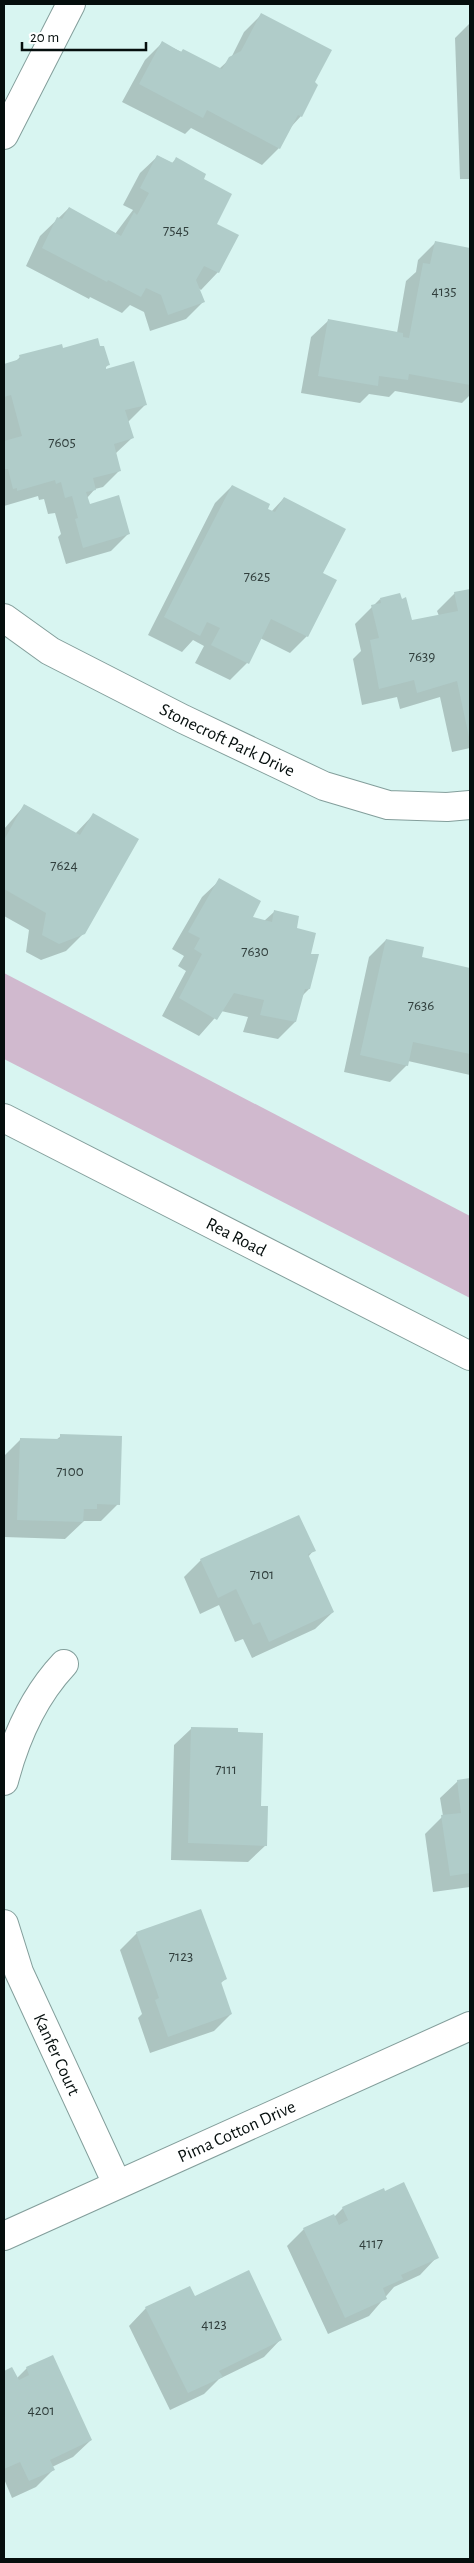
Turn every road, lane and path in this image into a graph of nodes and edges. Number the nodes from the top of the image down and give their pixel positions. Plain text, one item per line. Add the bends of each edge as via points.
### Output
1 (71, 4) edge
2 (4, 135) edge
3 (4, 618) edge
4 (470, 805) edge
5 (4, 1118) edge
6 (470, 1356) edge
7 (64, 1664) dead end
8 (4, 1781) edge
9 (4, 1924) edge
10 (470, 2026) edge
11 (117, 2184) junction
12 (4, 2236) edge

1 - 2 street
3 - 4 street, Stonecroft Park Drive via 50,651 324,786 388,804
5 - 6 street, Rea Road
7 - 8 street via 35,1702 8,1763
9 - 11 street, Kanfer Court via 19,1972
10 - 11 street, Pima Cotton Drive
11 - 12 street, Pima Cotton Drive

